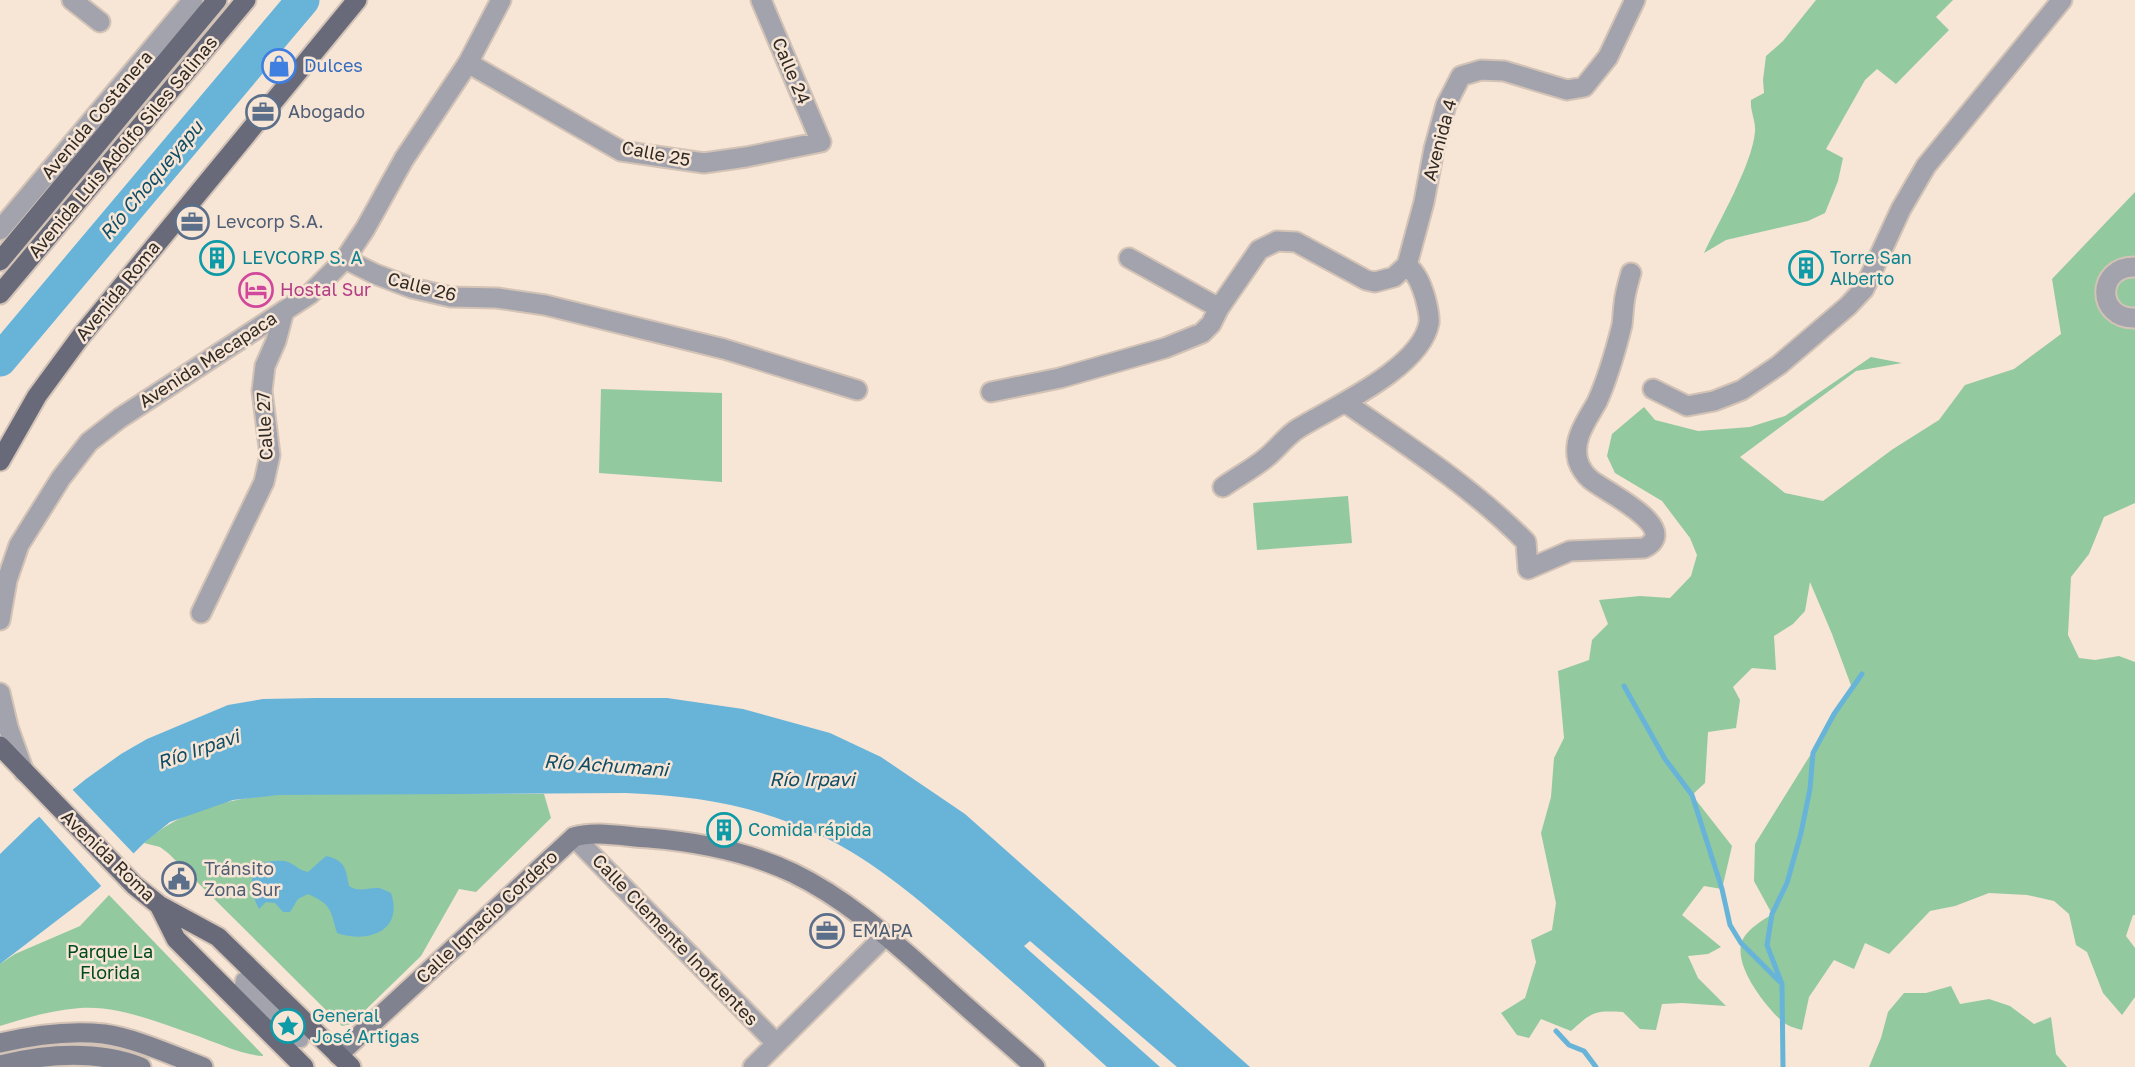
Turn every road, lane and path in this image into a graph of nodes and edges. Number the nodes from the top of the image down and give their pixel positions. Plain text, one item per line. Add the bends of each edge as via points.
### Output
1 (72, 0) edge
2 (193, 0) edge
3 (218, 0) edge
4 (246, 0) edge
5 (357, 0) edge
6 (500, 0) edge
7 (761, 0) edge
8 (1635, 0) edge
9 (2062, 0) edge
10 (100, 22) dead end
11 (468, 64) junction
12 (821, 142) joint
13 (0, 230) edge
14 (1129, 258) dead end
15 (345, 259) junction
16 (0, 261) edge
17 (1407, 265) junction
18 (2135, 267) edge
19 (1631, 272) dead end
20 (0, 294) edge
21 (1219, 308) junction
22 (284, 311) junction
23 (2135, 318) edge
24 (1653, 389) dead end
25 (857, 390) dead end
26 (992, 392) dead end
27 (1346, 403) junction
28 (0, 461) edge
29 (1223, 486) dead end
30 (201, 613) dead end
31 (0, 620) edge
32 (0, 693) edge
33 (0, 746) edge
34 (24, 772) junction
35 (574, 836) junction
36 (159, 905) junction
37 (886, 935) junction
38 (0, 1043) edge
39 (776, 1043) junction
40 (338, 1063) edge
41 (0, 1065) edge
42 (141, 1067) edge
43 (203, 1067) edge
44 (304, 1067) edge
45 (753, 1067) edge
46 (1035, 1067) edge

1 - 10 street
2 - 13 street, Avenida Costanera
3 - 16 main road, Avenida Luis Adolfo Siles Salinas
4 - 20 main road, Avenida Luis Adolfo Siles Salinas
5 - 28 main road, Avenida Roma via 81,336 37,396
6 - 11 street, Avenida Mecapaca
7 - 12 street, Calle 24
8 - 17 street, Avenida 4 via 1608,57 1584,87 1567,90 1504,71 1481,70 1461,76 1446,105
9 - 24 street via 1926,166 1864,289 1848,306 1742,390 1687,406
11 - 12 street, Calle 25 via 621,151 704,163
11 - 15 street, Avenida Mecapaca
14 - 21 street
15 - 22 street, Avenida Mecapaca via 310,294
15 - 25 street, Calle 26 via 425,291 545,305 724,349
17 - 21 street via 1394,278 1375,282 1296,242 1277,241 1259,250
17 - 27 street via 1420,283 1427,306 1424,337 1410,356
18 - 23 street via 2113,275 2106,290 2115,313
19 - 27 street via 1619,335 1576,449 1588,478 1651,524 1655,539 1644,548 1570,551 1528,569 1526,542 1506,522
21 - 26 street via 1202,333 1166,348
22 - 30 street, Calle 27 via 265,366 262,391 271,455 264,482
22 - 31 street, Avenida Mecapaca via 89,442 19,545
27 - 29 street via 1296,430 1267,457
32 - 34 street
33 - 34 main road, Avenida Roma
34 - 36 main road, Avenida Roma
35 - 37 main road via 673,840 766,862 817,886
35 - 39 street, Calle Clemente Inofuentes
35 - 40 main road, Calle Ignacio Cordero
36 - 40 main road, Avenida Roma via 218,937
36 - 44 main road, Avenida Roma via 176,939
37 - 39 street
37 - 46 main road
38 - 43 main road via 62,1033 105,1034
39 - 45 street
41 - 42 main road via 35,1056 63,1056

